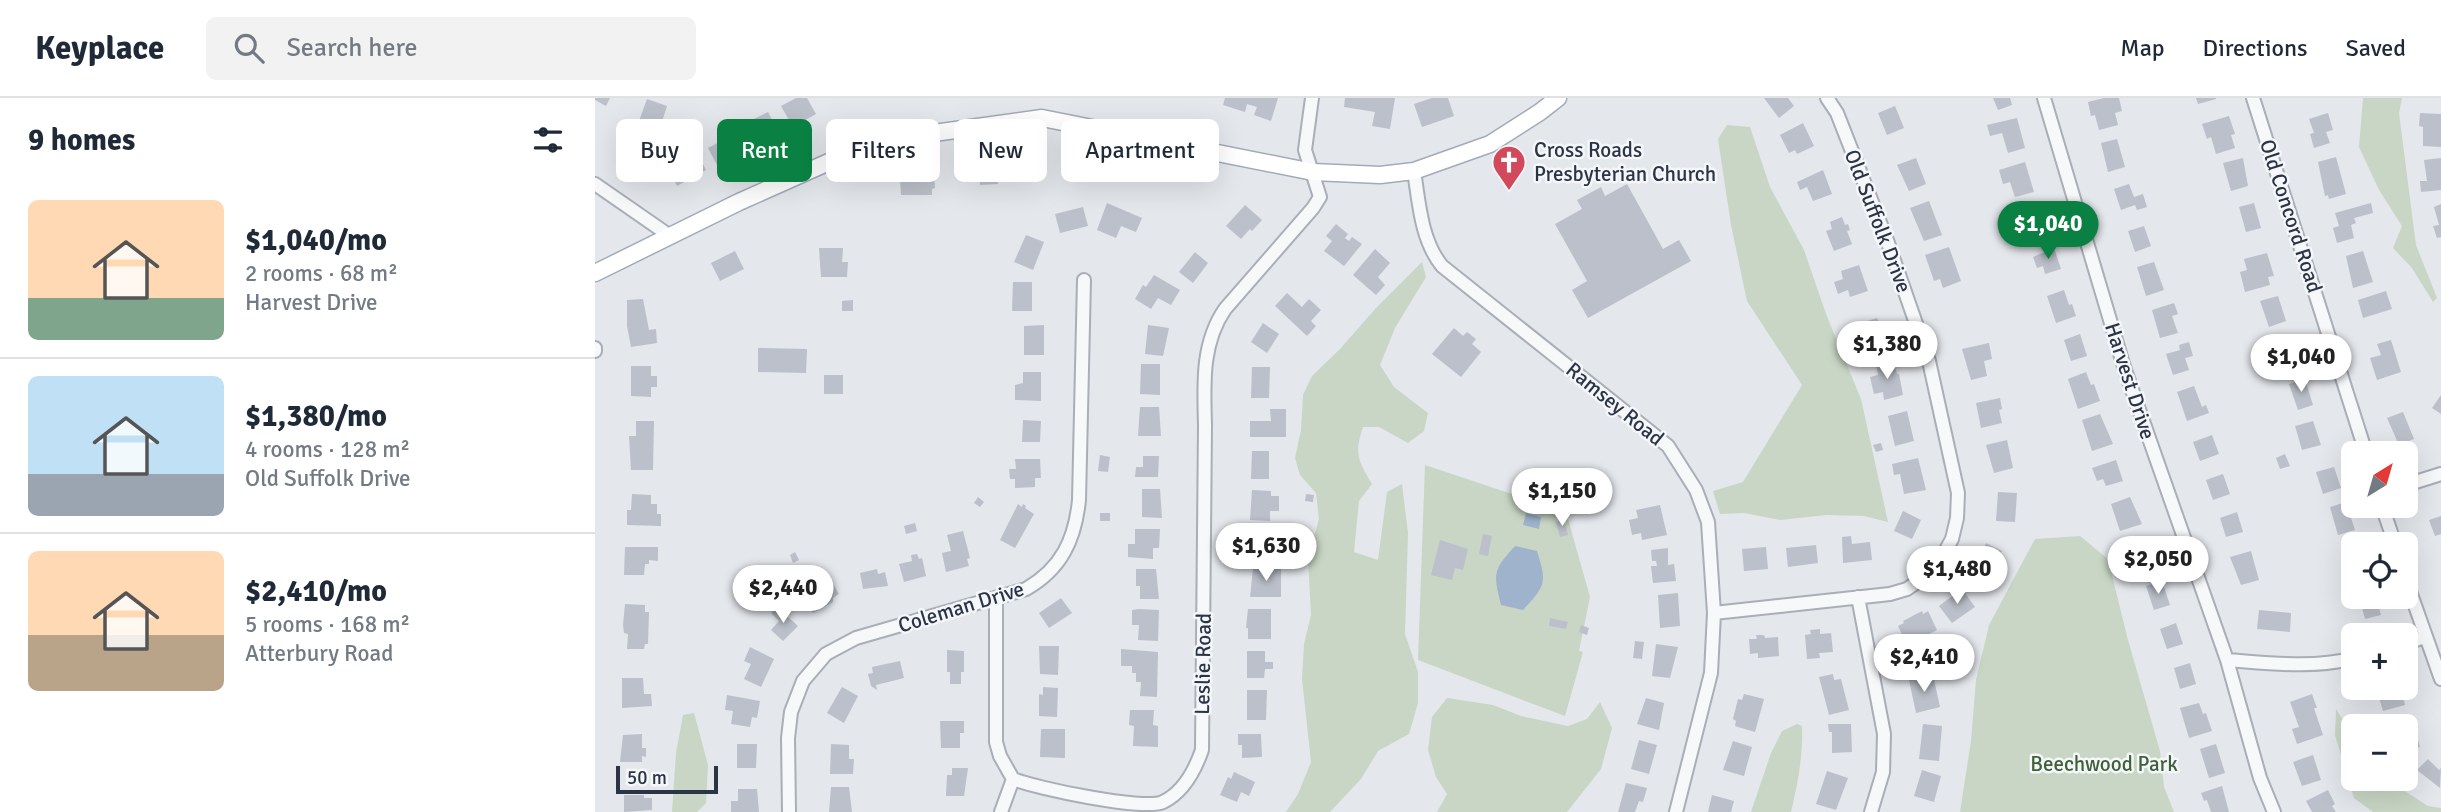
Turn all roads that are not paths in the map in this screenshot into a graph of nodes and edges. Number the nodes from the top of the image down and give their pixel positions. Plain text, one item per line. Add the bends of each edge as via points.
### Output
1 (1312, 98) edge
2 (1557, 98) edge
3 (1827, 98) edge
4 (2044, 98) edge
5 (2253, 98) edge
6 (1414, 171) junction
7 (1313, 173) junction
8 (595, 184) edge
9 (670, 236) junction
10 (595, 273) edge
11 (1084, 280) dead end
12 (2362, 441) edge
13 (2441, 474) edge
14 (2419, 481) edge
15 (1858, 597) junction
16 (996, 599) junction
17 (2416, 609) edge
18 (1714, 613) junction
19 (2425, 637) junction
20 (2418, 639) edge
21 (2227, 660) junction
22 (2341, 662) edge
23 (2441, 679) edge
24 (1013, 779) junction
25 (789, 812) edge
26 (1001, 812) edge
27 (1676, 812) edge
28 (1871, 812) edge
29 (2274, 812) edge

1 - 7 street via 1305,150
2 - 6 main road via 1490,144
3 - 15 street, Old Suffolk Drive via 1888,243 1929,361 1958,494 1952,538 1923,578 1890,594
4 - 21 street, Harvest Drive via 2124,367
5 - 12 street, Old Concord Road
6 - 7 main road
6 - 18 street, Ramsey Road via 1423,228 1441,266 1668,446 1681,464 1708,522
7 - 9 main road via 1042,118 876,141
7 - 24 street, Leslie Road via 1320,197 1225,309 1209,343 1204,376 1202,750 1195,770 1162,802 1144,805
8 - 9 street
9 - 10 main road
11 - 16 street, Coleman Drive via 1077,521 1072,539 1044,578
13 - 14 street
15 - 18 street, Old Suffolk Drive
15 - 28 street via 1884,734 1882,772
16 - 24 street via 996,742
16 - 25 street, Coleman Drive via 856,638 826,654 803,681 791,712
17 - 19 street
18 - 27 street, Ramsey Road via 1711,673
19 - 20 street
19 - 23 street
21 - 22 street
21 - 29 street, Harvest Drive
24 - 26 street

